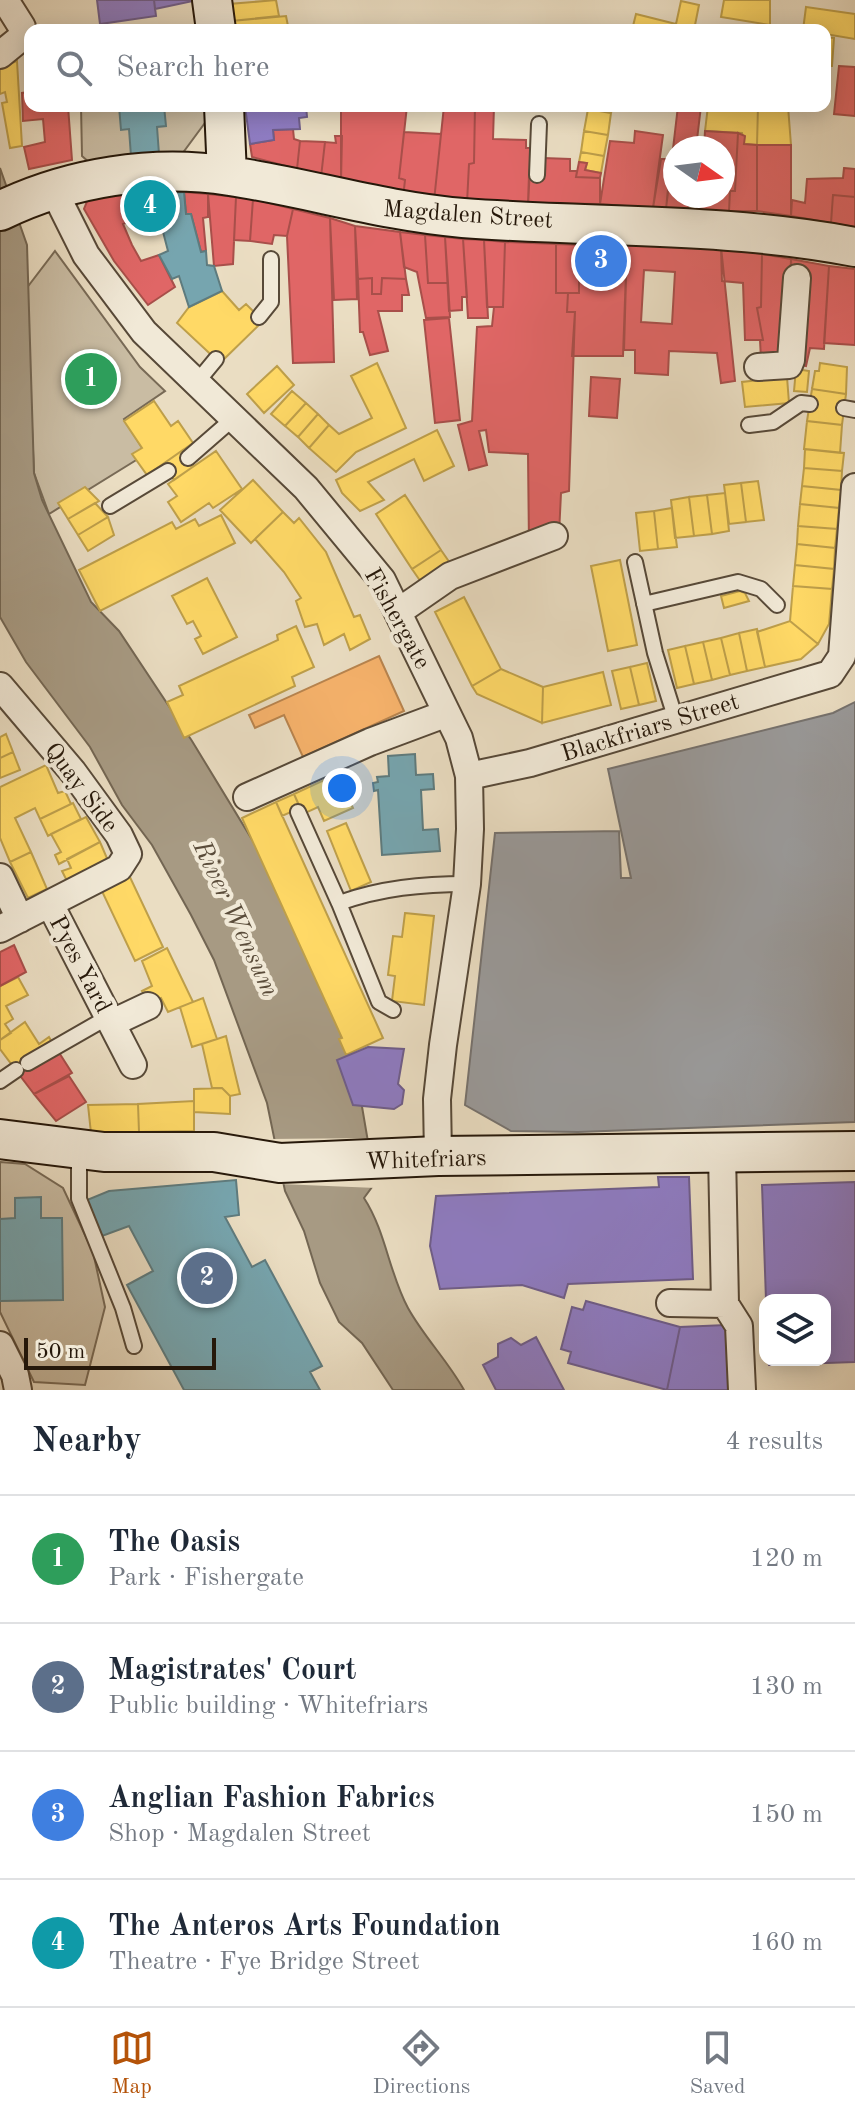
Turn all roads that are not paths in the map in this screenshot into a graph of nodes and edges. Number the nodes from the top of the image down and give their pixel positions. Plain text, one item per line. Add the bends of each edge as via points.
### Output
1 (5, 0) edge
2 (212, 0) edge
3 (215, 24) edge
4 (0, 55) edge
5 (224, 112) edge
6 (539, 124) dead end
7 (227, 175) junction
8 (537, 175) dead end
9 (53, 189) junction
10 (8, 207) edge
11 (855, 247) edge
12 (797, 258) junction
13 (271, 259) dead end
14 (259, 317) dead end
15 (216, 359) dead end
16 (758, 367) dead end
17 (197, 382) junction
18 (810, 404) dead end
19 (235, 417) junction
20 (749, 425) dead end
21 (188, 458) dead end
22 (168, 471) dead end
23 (855, 487) edge
24 (110, 506) dead end
25 (554, 536) dead end
26 (635, 562) dead end
27 (852, 569) edge
28 (644, 604) junction
29 (777, 605) dead end
30 (398, 612) junction
31 (0, 686) edge
32 (445, 714) junction
33 (676, 720) junction
34 (469, 776) junction
35 (247, 797) dead end
36 (298, 812) dead end
37 (0, 877) edge
38 (467, 884) junction
39 (339, 903) junction
40 (50, 904) junction
41 (10, 924) edge
42 (148, 1006) dead end
43 (393, 1010) dead end
44 (111, 1020) junction
45 (133, 1065) dead end
46 (0, 1081) edge
47 (0, 1139) edge
48 (79, 1150) junction
49 (855, 1151) edge
50 (722, 1153) junction
51 (438, 1156) junction
52 (670, 1303) dead end
53 (725, 1304) junction
54 (0, 1345) edge
55 (134, 1346) dead end
56 (18, 1390) edge
57 (742, 1390) edge

1 - 4 street via 22,27 22,37
2 - 3 street
5 - 7 street
6 - 8 lane
7 - 9 street, Magdalen Street via 151,174 80,180
7 - 12 street, Magdalen Street via 408,213 536,212 634,224
9 - 10 street, Magdalen Street
9 - 17 street, Fishergate via 111,292 175,366
11 - 12 street, Magdalen Street
12 - 16 street via 791,360 789,365
13 - 14 lane via 271,302
15 - 17 lane
17 - 19 street, Fishergate
18 - 20 lane via 801,403 773,422
19 - 21 lane
19 - 30 street, Fishergate via 335,520 382,580
22 - 24 lane
23 - 27 street
25 - 30 street via 450,576
26 - 28 lane
27 - 33 street, Blackfriars Street via 842,656 830,674
28 - 29 lane via 738,582 761,589
28 - 33 lane
30 - 32 street, Fishergate
31 - 40 street, Quay Side via 73,772 128,854 119,868
32 - 34 street, Fishergate via 459,738
32 - 35 street
33 - 34 street, Blackfriars Street
34 - 38 street, Fishergate
36 - 39 lane
37 - 41 street
38 - 39 lane via 370,892
38 - 51 street, Fishergate via 437,1099
39 - 43 lane via 379,1002
40 - 41 street
40 - 44 street, Pyes Yard
42 - 44 street, Pyes Yard
44 - 45 street, Pyes Yard
44 - 46 lane
47 - 48 street, Whitefriars
48 - 51 street, Whitefriars via 214,1152 280,1163
48 - 55 lane via 79,1199
49 - 50 street, Whitefriars
50 - 51 street, Whitefriars
50 - 53 street
52 - 53 street
53 - 57 street via 739,1326
54 - 56 street

